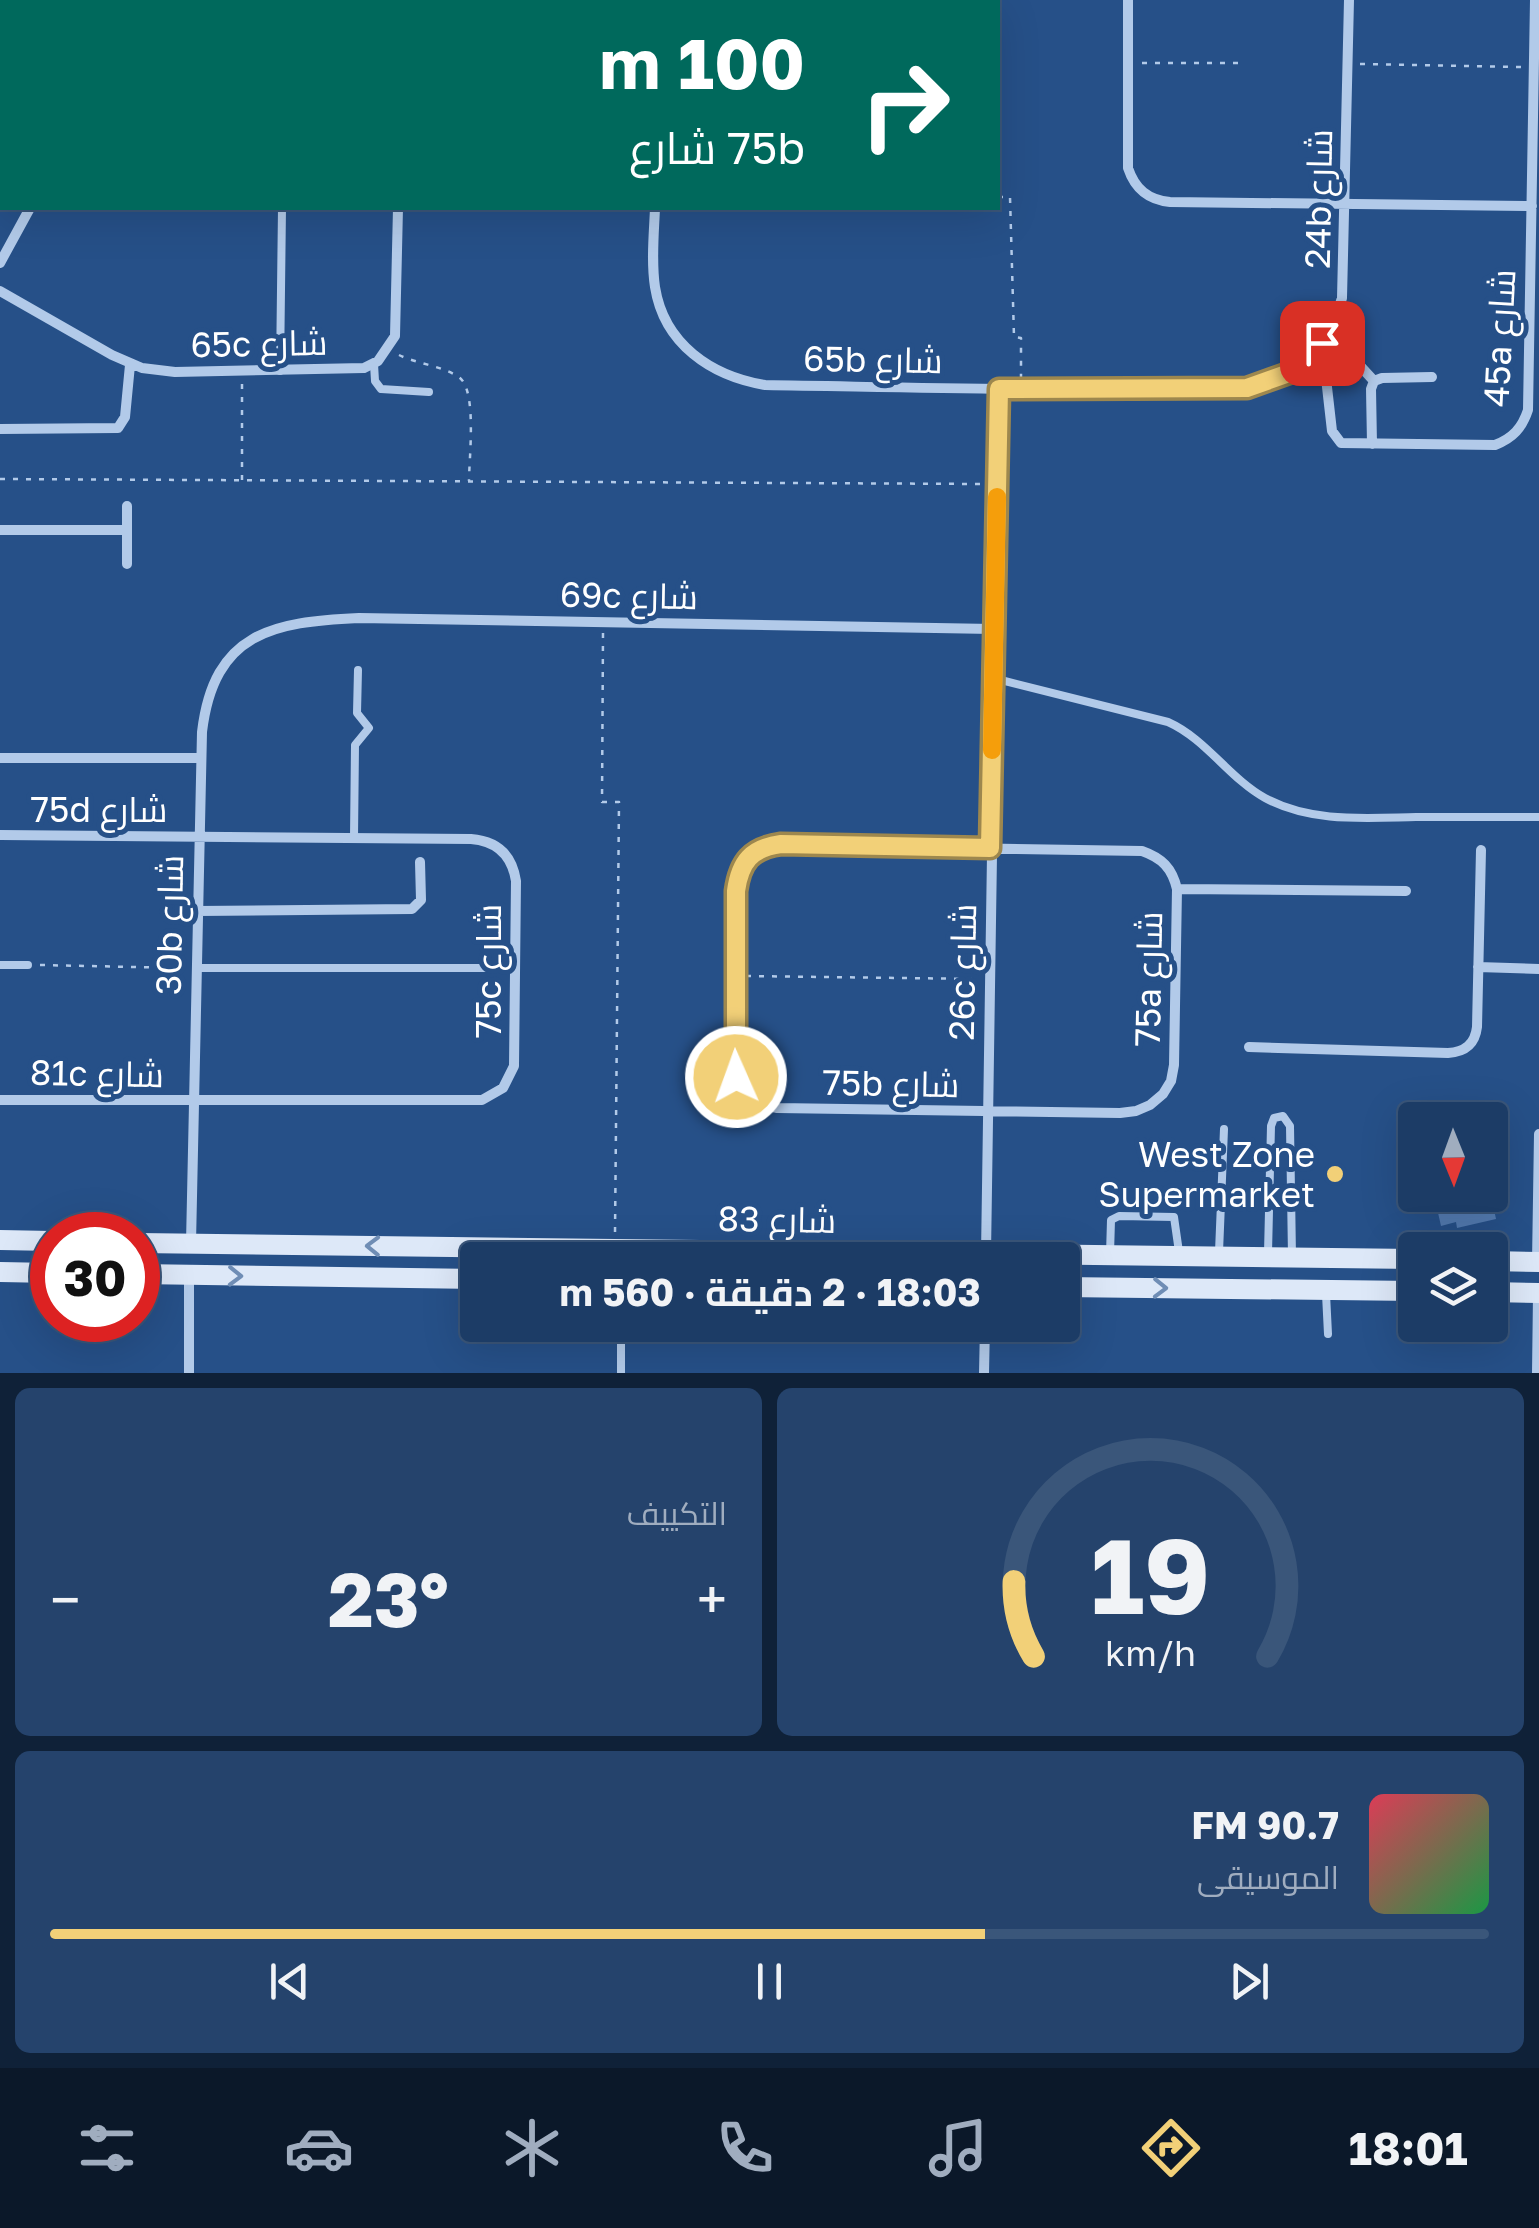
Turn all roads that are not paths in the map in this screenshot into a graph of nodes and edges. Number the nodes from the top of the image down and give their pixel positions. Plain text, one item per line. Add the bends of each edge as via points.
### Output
1 (1128, 0) edge
2 (1349, 0) edge
3 (1536, 0) edge
4 (1346, 204) junction
5 (1532, 206) junction
6 (29, 210) edge
7 (282, 210) edge
8 (398, 210) edge
9 (655, 210) edge
10 (0, 263) edge
11 (0, 291) edge
12 (1329, 332) junction
13 (1322, 343) junction
14 (374, 364) junction
15 (130, 365) junction
16 (280, 371) junction
17 (1432, 378) dead end
18 (1374, 381) junction
19 (999, 389) junction
20 (1225, 390) joint
21 (429, 392) dead end
22 (0, 428) edge
23 (1372, 444) junction
24 (127, 506) dead end
25 (0, 530) edge
26 (127, 530) junction
27 (127, 564) dead end
28 (993, 628) junction
29 (265, 632) joint
30 (358, 670) dead end
31 (992, 678) junction
32 (0, 758) edge
33 (201, 758) junction
34 (1539, 817) edge
35 (0, 836) edge
36 (198, 837) junction
37 (354, 838) junction
38 (990, 848) junction
39 (1481, 850) dead end
40 (420, 862) dead end
41 (1176, 888) junction
42 (1406, 891) dead end
43 (198, 911) junction
44 (0, 965) edge
45 (28, 965) road end
46 (197, 968) junction
47 (516, 968) junction
48 (1478, 968) junction
49 (1539, 969) edge
50 (1249, 1046) dead end
51 (0, 1100) edge
52 (194, 1102) junction
53 (988, 1113) junction
54 (1224, 1129) dead end
55 (1539, 1134) edge
56 (0, 1240) edge
57 (30, 1241) edge
58 (986, 1242) edge
59 (160, 1243) edge
60 (191, 1244) junction
61 (460, 1247) edge
62 (1080, 1256) edge
63 (1110, 1256) junction
64 (1179, 1257) junction
65 (1219, 1257) junction
66 (1268, 1257) junction
67 (1292, 1258) junction
68 (1398, 1259) edge
69 (460, 1260) edge
70 (1508, 1261) edge
71 (1538, 1262) edge
72 (0, 1272) edge
73 (30, 1273) edge
74 (160, 1274) edge
75 (190, 1275) junction
76 (412, 1278) junction
77 (460, 1279) edge
78 (1080, 1287) edge
79 (1326, 1290) junction
80 (1398, 1291) edge
81 (1508, 1292) edge
82 (1539, 1292) edge
83 (1328, 1334) dead end
84 (621, 1342) edge
85 (984, 1342) edge
86 (189, 1373) edge
87 (620, 1373) edge
88 (984, 1373) edge
89 (1537, 1373) edge

1 - 4 street via 1128,168 1148,196 1170,202
2 - 4 street, 24b شارع
3 - 5 street, 45a شارع
4 - 5 street
4 - 12 street, 24b شارع via 1342,298
5 - 23 street, 45a شارع via 1524,422 1507,440 1482,446
6 - 10 street
7 - 16 lane
8 - 14 street, 65c شارع via 395,336
9 - 19 street, 65b شارع via 655,288 662,313 693,356 714,370 765,385
11 - 15 street, 65c شارع
12 - 13 street, 24b شارع
12 - 18 street
13 - 20 street, 24b شارع via 1289,373
13 - 23 street via 1333,435
14 - 16 street, 65c شارع
14 - 21 lane via 381,389
15 - 16 street, 65c شارع
15 - 22 street via 118,428
17 - 18 street
18 - 23 street
19 - 20 street, 65b شارع
19 - 28 street, 26c شارع
24 - 26 street
25 - 26 street
26 - 27 street
28 - 29 street, 69c شارع via 359,618
28 - 31 street, 26c شارع
29 - 33 street, 30b شارع via 246,642 218,674 204,715
30 - 37 lane via 358,713 369,728 356,745
31 - 34 lane via 1168,722 1248,788 1303,813
31 - 38 street, 26c شارع
32 - 33 street
33 - 36 street, 30b شارع
35 - 36 street, 75d شارع
36 - 37 street, 75c شارع
36 - 43 street, 30b شارع
37 - 47 street, 75c شارع via 471,838 503,850 516,881
38 - 41 street, 75a شارع via 1142,851 1166,864
38 - 53 street, 26c شارع
38 - 53 street, 75b شارع via 781,844 753,852 738,877 734,1063 751,1099 778,1108
39 - 48 street
40 - 43 street via 420,900 412,909
41 - 42 street
41 - 53 street, 75a شارع via 1174,1065 1162,1094 1136,1112
43 - 46 street, 30b شارع
44 - 45 lane
46 - 47 lane
46 - 52 street, 30b شارع
47 - 52 street, 75c شارع via 514,1066 503,1088 482,1100
48 - 49 street
48 - 50 street via 1476,1035 1457,1052
51 - 52 street, 81c شارع
52 - 60 street, 30b شارع
53 - 58 street, 26c شارع
54 - 65 lane
55 - 71 street
56 - 57 street
59 - 60 street, شارع 83
61 -> 60 street, شارع 83
62 - 63 street, شارع 83
63 - 64 street, شارع 83
63 - 64 lane via 1112,1218 1167,1215 1177,1220
64 - 65 street, شارع 83
65 - 66 street, شارع 83
66 - 67 street, شارع 83
66 - 67 lane via 1271,1126 1283,1116 1290,1126
67 - 68 street, شارع 83
69 - 76 street via 411,1261 405,1270
70 - 71 street
72 - 73 street
74 - 75 street
75 -> 76 street
75 - 86 street
76 - 77 street
78 -> 79 street
79 - 80 street
79 - 83 lane
81 - 82 street
82 - 89 street
84 - 87 lane
85 - 88 street

